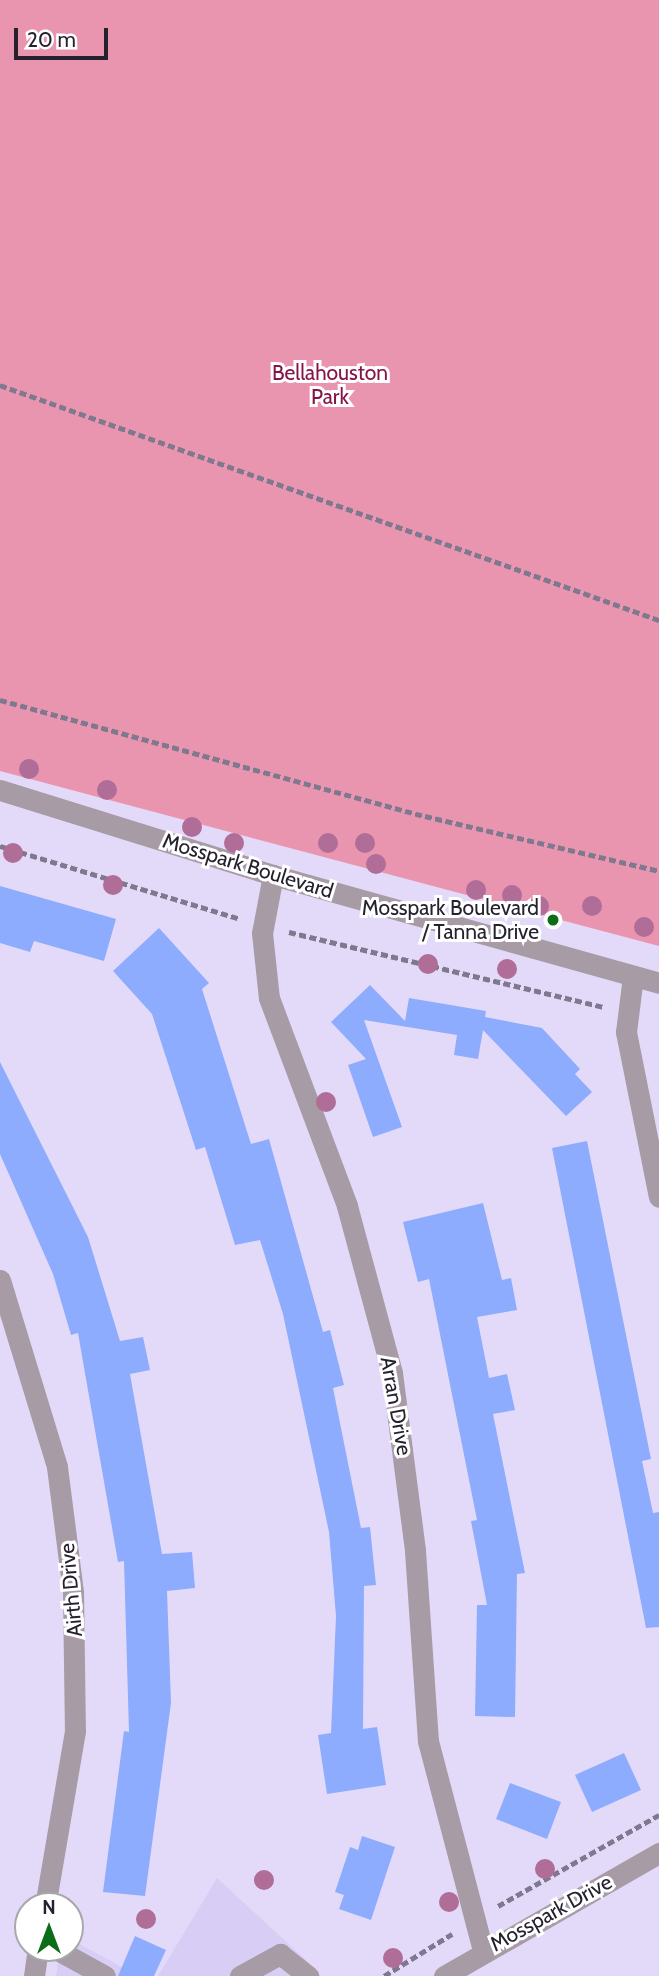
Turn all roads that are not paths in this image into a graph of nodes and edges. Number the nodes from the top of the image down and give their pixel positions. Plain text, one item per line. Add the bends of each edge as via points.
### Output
1 (0, 790) edge
2 (273, 875) junction
3 (633, 976) junction
4 (659, 983) edge
5 (659, 1197) edge
6 (0, 1280) edge
7 (659, 1853) edge
8 (47, 1892) edge
9 (483, 1950) junction
10 (80, 1962) edge
11 (105, 1976) edge
12 (240, 1976) edge
13 (308, 1976) edge
14 (444, 1976) edge

1 - 2 street, Mosspark Boulevard
2 - 3 street, Mosspark Boulevard
2 - 9 street, Arran Drive via 264,926 269,998 347,1206 392,1373 415,1551 428,1741
3 - 4 street, Mosspark Boulevard
3 - 5 street via 626,1032
6 - 8 street, Airth Drive via 57,1467 73,1592 75,1731
7 - 9 street, Mosspark Drive
9 - 14 street, Mosspark Drive
10 - 11 street
12 - 13 street via 280,1954

